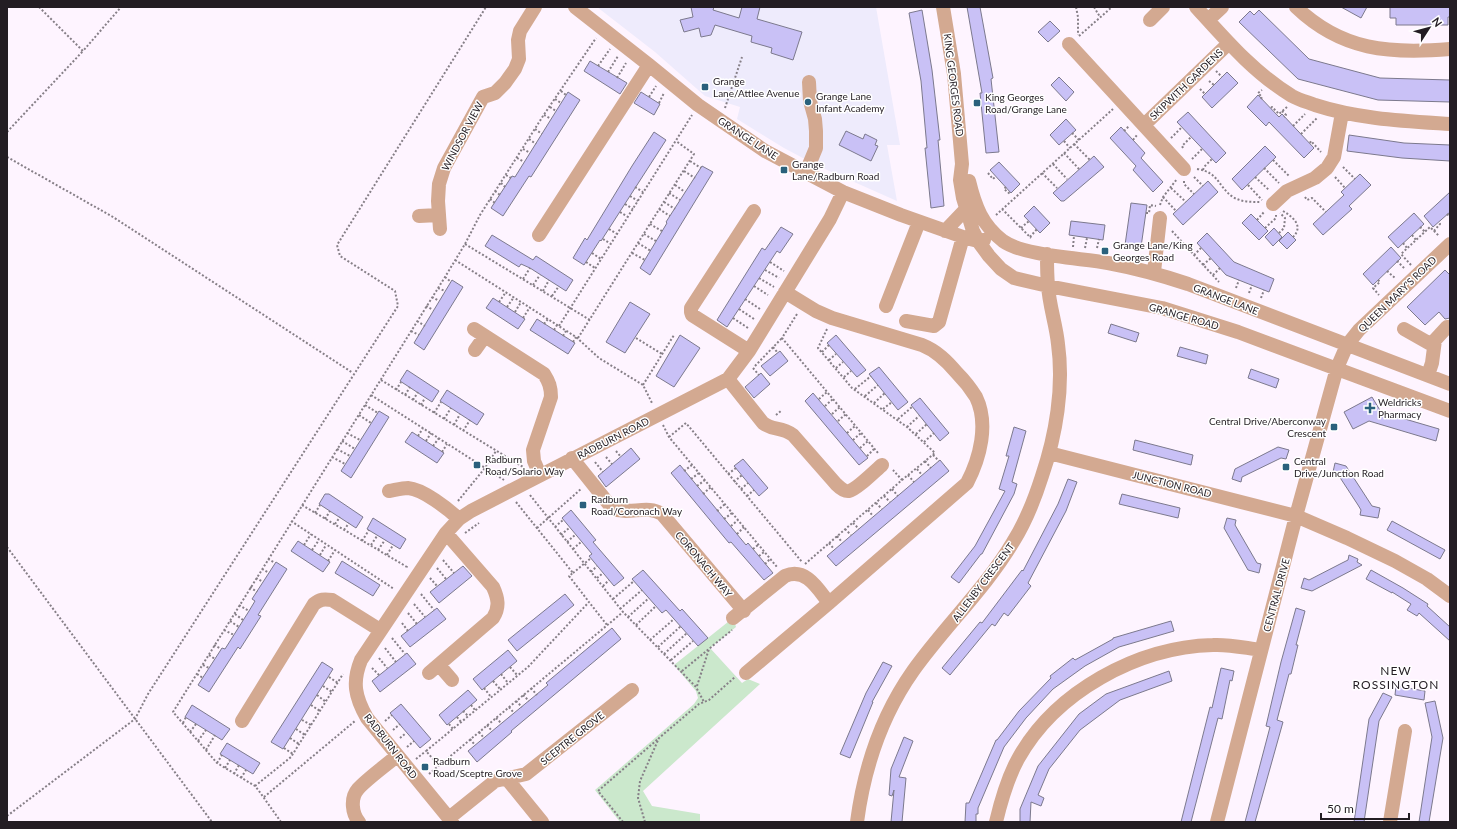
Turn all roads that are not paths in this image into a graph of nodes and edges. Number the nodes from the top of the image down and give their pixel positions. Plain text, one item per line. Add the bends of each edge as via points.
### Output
1 (535, 7) edge
2 (575, 7) edge
3 (943, 7) edge
4 (1163, 7) edge
5 (1196, 7) edge
6 (1222, 7) edge
7 (1296, 7) edge
8 (1150, 20) dead end
9 (1208, 20) junction
10 (1229, 43) junction
11 (1069, 44) dead end
12 (1450, 49) edge
13 (649, 65) junction
14 (809, 82) dead end
15 (1342, 113) junction
16 (1450, 124) edge
17 (1144, 125) junction
18 (962, 164) joint
19 (1184, 169) road end
20 (806, 172) junction
21 (843, 192) junction
22 (1287, 193) road end
23 (970, 207) junction
24 (754, 211) dead end
25 (439, 215) junction
26 (419, 216) dead end
27 (1160, 218) road end
28 (919, 222) junction
29 (440, 229) dead end
30 (945, 231) junction
31 (539, 236) dead end
32 (998, 236) junction
33 (963, 238) junction
34 (978, 241) junction
35 (1449, 245) edge
36 (1040, 253) junction
37 (1154, 272) junction
38 (1048, 286) junction
39 (779, 290) junction
40 (886, 306) dead end
41 (906, 321) dead end
42 (1450, 327) edge
43 (1404, 329) dead end
44 (1347, 345) junction
45 (1434, 346) junction
46 (476, 350) dead end
47 (749, 351) junction
48 (1337, 368) junction
49 (1428, 375) junction
50 (728, 380) junction
51 (1450, 384) edge
52 (1450, 411) edge
53 (1049, 453) junction
54 (572, 458) junction
55 (884, 463) road end
56 (540, 475) junction
57 (389, 491) dead end
58 (455, 515) junction
59 (1296, 516) junction
60 (450, 538) junction
61 (1450, 596) edge
62 (830, 603) junction
63 (386, 634) junction
64 (1261, 650) junction
65 (746, 673) road end
66 (452, 680) dead end
67 (632, 690) dead end
68 (242, 721) dead end
69 (1405, 731) dead end
70 (402, 752) junction
71 (507, 779) junction
72 (450, 820) edge
73 (359, 822) edge
74 (542, 822) edge
75 (857, 822) edge
76 (996, 822) edge
77 (1217, 822) edge
78 (1390, 822) edge

1 - 25 street, WINDSOR VIEW via 520,31 519,59 515,69 495,93 483,97 444,168 439,184
2 - 13 street, GRANGE LANE
3 - 18 street, KING GEORGES ROAD via 954,74
4 - 8 street
5 - 9 street
6 - 9 street
7 - 12 street via 1331,34 1354,43 1398,51
9 - 10 street
10 - 15 street via 1269,80 1293,97
10 - 17 street, SKIPWITH GARDENS
11 - 17 street, SKIPWITH GARDENS
13 - 20 street, GRANGE LANE via 720,121 765,151
13 - 31 street
14 - 20 street via 816,148
15 - 16 street
15 - 22 street via 1333,159 1315,178
17 - 19 street, SKIPWITH GARDENS
18 - 23 street, GRANGE LANE via 968,179
20 - 21 street, GRANGE LANE
21 - 28 street, GRANGE LANE
21 - 39 street, RADBURN ROAD via 830,219
23 - 30 street
23 - 32 street, GRANGE LANE
23 - 34 street, GRANGE ROAD via 973,231
24 - 47 street via 691,308 692,315
25 - 26 street
25 - 29 street, WINDSOR VIEW
27 - 37 street
28 - 30 street, GRANGE LANE
28 - 40 street
30 - 33 street, GRANGE LANE
32 - 34 street, GRANGE LANE
32 - 36 street, GRANGE LANE via 1012,246
33 - 34 street, GRANGE LANE
33 - 41 street via 939,322 934,326
34 - 38 street, GRANGE ROAD via 1001,269 1014,278
35 - 44 street, QUEEN MARY'S ROAD via 1359,330
36 - 37 street, GRANGE LANE
36 - 38 street, ALLENBY CRESCENT
37 - 44 street, GRANGE LANE
38 - 48 street, GRANGE ROAD via 1162,308
38 - 53 street, ALLENBY CRESCENT via 1060,366 1059,397
39 - 47 street, RADBURN ROAD
39 - 62 street via 832,318 934,350 965,382 982,413 982,430 975,467 967,482
42 - 45 street via 1436,338
43 - 45 street
44 - 48 street, QUEEN MARY'S ROAD
44 - 49 street, GRANGE LANE
45 - 49 street
46 - 56 street via 480,332 544,374 549,382 550,397 533,450 534,461
47 - 50 street, RADBURN ROAD
48 - 52 street, GRANGE ROAD
48 - 59 street, CENTRAL DRIVE
49 - 51 street, GRANGE LANE
50 - 54 street, RADBURN ROAD
50 - 55 street via 763,424 793,435 844,491 855,488
53 - 59 street, JUNCTION ROAD
53 - 75 street, ALLENBY CRESCENT via 1040,482 1014,541 969,602 935,642 898,695 874,751
54 - 56 street, RADBURN ROAD
54 - 62 street, CORONACH WAY via 612,508 619,512 651,510 662,514 738,615 785,576 802,569
56 - 58 street, RADBURN ROAD via 521,478 471,511
57 - 58 street via 407,488 421,492
58 - 60 street, RADBURN ROAD
59 - 61 street, JUNCTION ROAD via 1395,561
59 - 64 street, CENTRAL DRIVE
60 - 63 street, RADBURN ROAD via 403,596
60 - 66 street via 493,587 498,605 493,618 434,669
62 - 65 street
63 - 68 street via 332,600 319,600 314,604
63 - 70 street, RADBURN ROAD via 361,660 356,672 356,687 364,713
64 - 76 street via 1214,645 1172,650 1139,660 1101,677 1073,696 1031,739 1017,760
64 - 77 street, CENTRAL DRIVE
67 - 71 street, SCEPTRE GROVE via 526,774
69 - 78 street
70 - 72 street, RADBURN ROAD via 419,782
70 - 73 street via 356,790 352,809
71 - 72 street, SCEPTRE GROVE via 496,781
71 - 74 street

